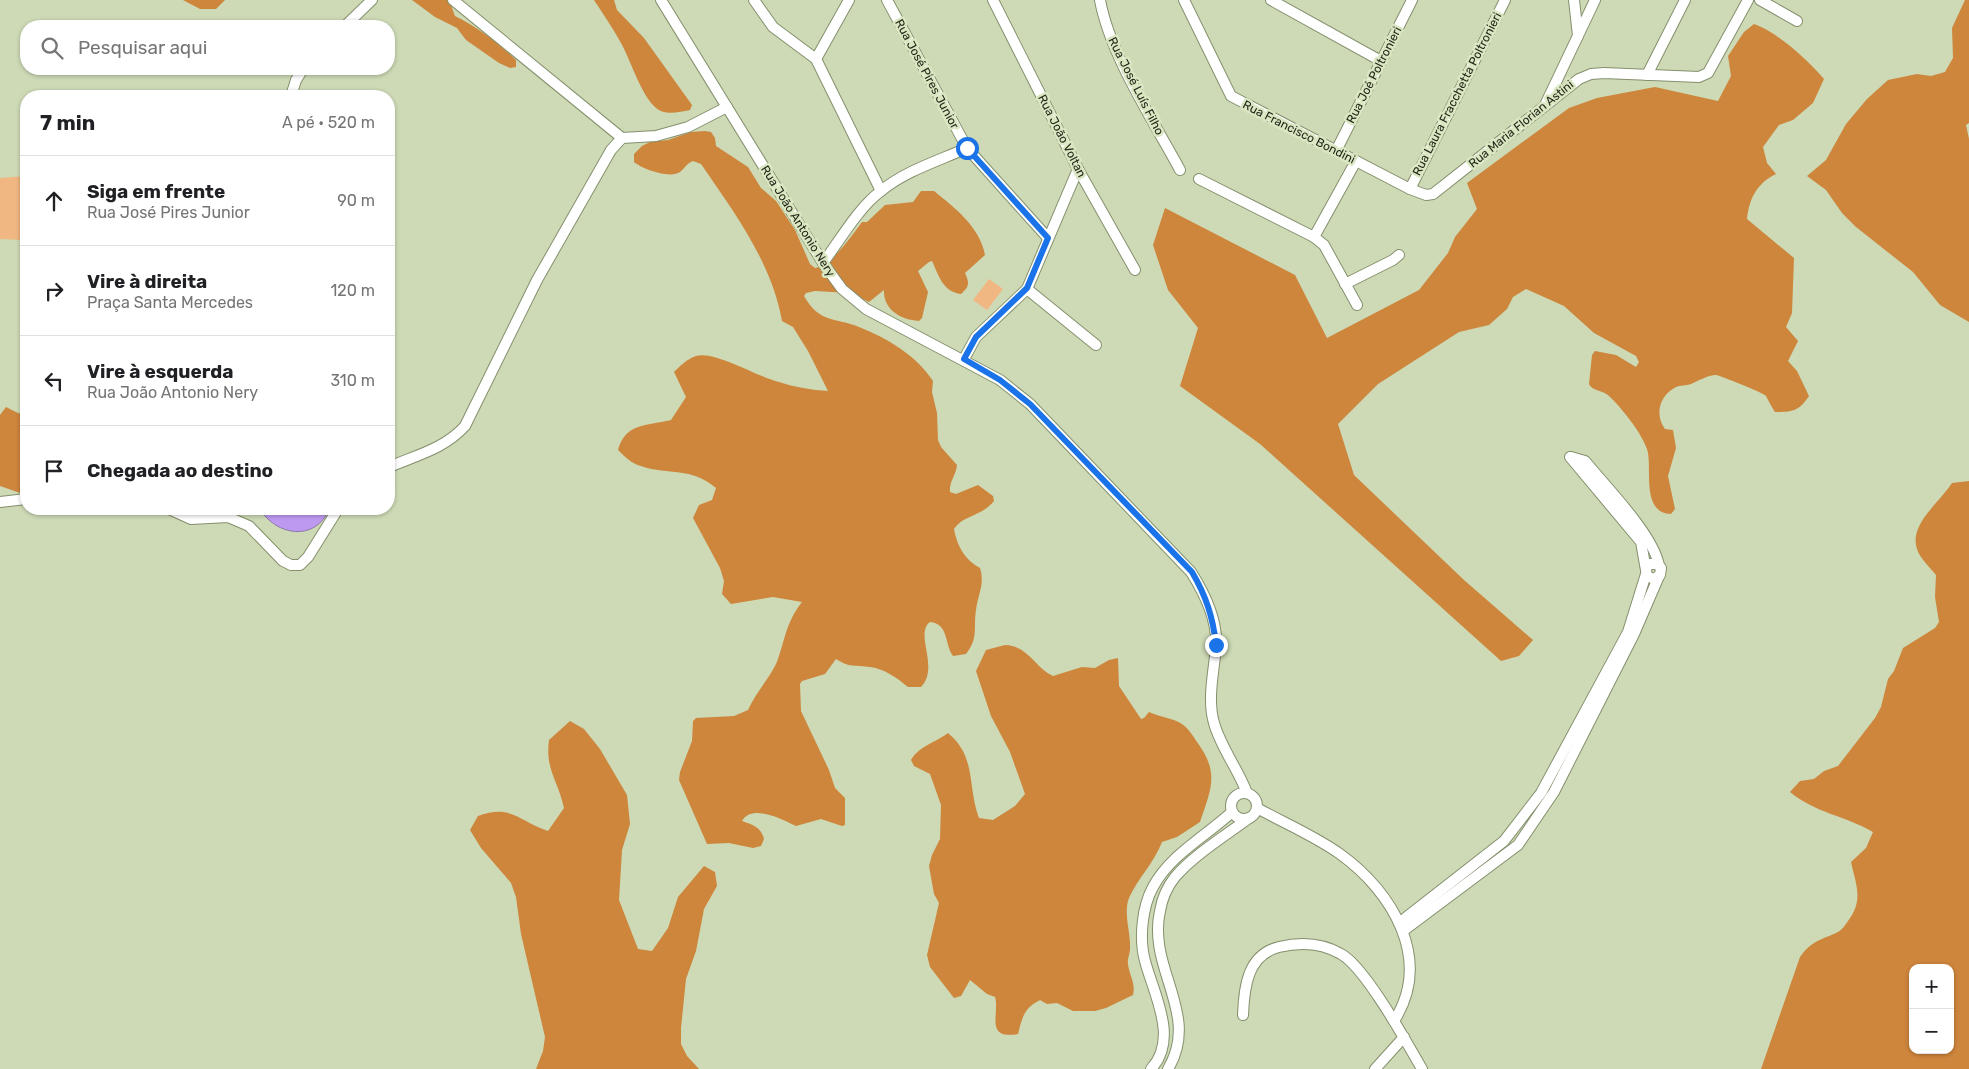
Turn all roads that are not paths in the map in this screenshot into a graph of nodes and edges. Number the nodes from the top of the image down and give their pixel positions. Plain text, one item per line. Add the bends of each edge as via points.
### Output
1 (372, 0) edge
2 (453, 0) edge
3 (661, 0) edge
4 (754, 0) edge
5 (849, 0) edge
6 (887, 0) edge
7 (993, 0) edge
8 (1100, 0) edge
9 (1184, 0) edge
10 (1271, 0) edge
11 (1412, 0) edge
12 (1505, 0) edge
13 (1574, 0) edge
14 (1596, 0) edge
15 (1685, 0) edge
16 (1748, 0) edge
17 (1760, 0) edge
18 (352, 20) edge
19 (1797, 21) dead end
20 (1578, 37) junction
21 (816, 59) junction
22 (1381, 61) junction
23 (299, 75) edge
24 (1647, 75) junction
25 (293, 90) edge
26 (1544, 106) junction
27 (727, 107) junction
28 (622, 138) junction
29 (967, 148) junction
30 (1336, 151) junction
31 (1356, 161) junction
32 (1078, 169) junction
33 (1180, 170) dead end
34 (1199, 179) dead end
35 (1410, 189) junction
36 (881, 190) junction
37 (1048, 238) junction
38 (1314, 238) junction
39 (1399, 255) dead end
40 (823, 263) junction
41 (1134, 270) dead end
42 (1345, 284) junction
43 (1027, 288) junction
44 (1357, 305) dead end
45 (1096, 345) dead end
46 (964, 359) junction
47 (395, 464) edge
48 (20, 500) edge
49 (0, 502) edge
50 (182, 515) edge
51 (334, 515) edge
52 (1646, 571) junction
53 (1659, 571) junction
54 (1247, 793) junction
55 (1257, 808) junction
56 (1232, 812) junction
57 (1532, 815) junction
58 (1249, 818) junction
59 (1504, 841) junction
60 (1512, 850) junction
61 (1401, 927) junction
62 (1243, 1016) dead end
63 (1394, 1021) junction
64 (1404, 1037) junction
65 (1151, 1069) edge
66 (1168, 1069) edge
67 (1375, 1069) edge
68 (1422, 1069) edge

1 - 18 street
2 - 28 street
3 - 27 street, Rua João Antonio Nery
4 - 21 street via 773,27
5 - 21 street
6 - 29 street, Rua José Pires Junior
7 - 32 street, Rua João Voltan
8 - 33 street, Rua José Luís Filho via 1113,44
9 - 30 street, Rua Francisco Bondini via 1231,96
10 - 22 street
11 - 22 street, Rua Joé Poltronieri
12 - 35 street, Rua Laura Fracchetta Poltronieri
13 - 20 street
14 - 20 street
15 - 24 street
16 - 24 street, Rua Maria Florian Astini via 1708,73 1699,77
17 - 19 street
20 - 26 street
21 - 36 street
22 - 30 street, Rua Joé Poltronieri
23 - 25 street
24 - 26 street, Rua Maria Florian Astini via 1591,74 1579,79
26 - 35 street, Rua Maria Florian Astini via 1433,194
27 - 28 street via 688,127 656,136
27 - 40 street, Rua João Antonio Nery
28 - 47 street via 611,150 537,280 465,426 439,448
29 - 36 street
29 - 37 street, Rua José Pires Junior
30 - 31 street, Rua Francisco Bondini
31 - 35 street, Rua Francisco Bondini
31 - 38 street
32 - 37 street
32 - 41 street, Rua João Voltan
34 - 38 street
36 - 40 street
37 - 43 street
38 - 42 street via 1324,246
39 - 42 street
40 - 46 street, Rua João Antonio Nery via 842,289 866,309
42 - 44 street
43 - 45 street
43 - 46 street via 976,337
46 - 54 street, Rua João Antonio Nery via 1000,380 1030,404 1192,572 1205,594 1213,620 1216,645 1211,694 1214,723
48 - 49 street
50 - 51 street via 191,519 228,517 249,526 283,561 291,565 300,565 308,557
52 - 53 street via 1652,578
52 - 53 street via 1641,542 1570,457 1585,462 1647,538 1658,556
52 - 57 street via 1628,632 1541,792
53 - 57 street via 1634,634 1558,784
54 - 55 street via 1255,799
54 - 56 street via 1235,796 1231,801
55 - 58 street
55 - 61 street via 1339,853 1359,869 1393,910
56 - 58 street via 1240,818
56 - 65 street via 1162,872 1144,910 1144,960 1163,1022 1163,1047
57 - 59 street
57 - 60 street via 1518,845
58 - 66 street via 1191,862 1174,878 1163,898 1157,922 1157,945 1179,1022 1179,1040
59 - 60 street
59 - 61 street
60 - 61 street
61 - 63 street via 1409,954 1409,982 1405,1004
62 - 63 street via 1249,972 1259,958 1277,948 1302,944 1323,946 1343,955
63 - 64 street
64 - 67 street
64 - 68 street

